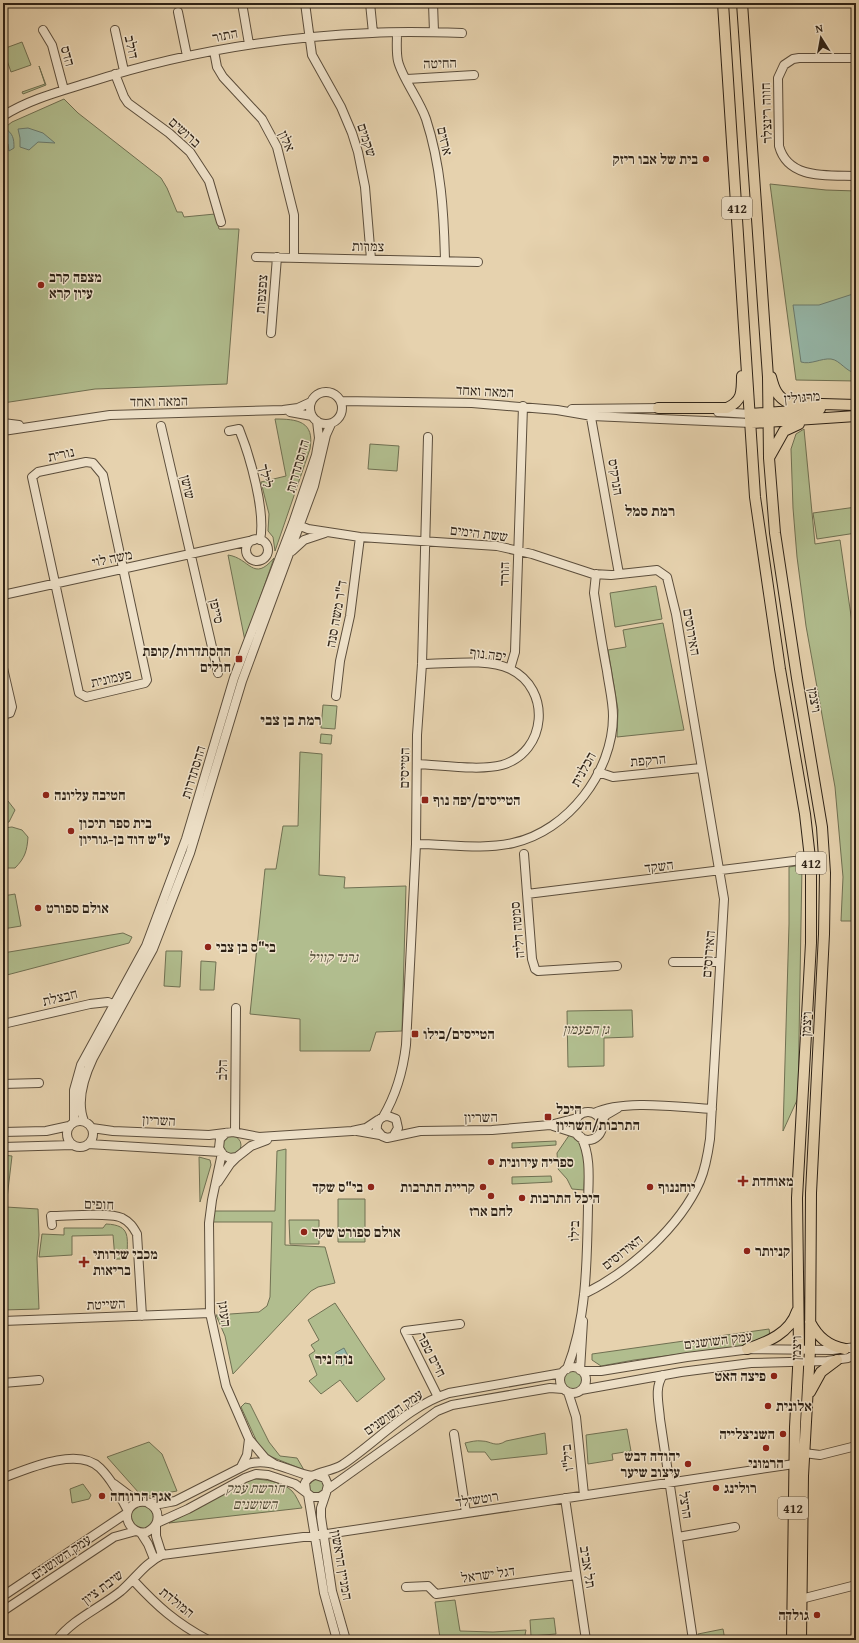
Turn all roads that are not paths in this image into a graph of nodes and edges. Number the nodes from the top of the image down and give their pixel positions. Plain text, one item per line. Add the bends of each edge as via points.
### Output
1 (242, 3) edge
2 (305, 3) edge
3 (370, 3) edge
4 (433, 3) edge
5 (723, 3) edge
6 (742, 3) edge
7 (178, 12) dead end
8 (43, 30) dead end
9 (115, 30) dead end
10 (434, 32) junction
11 (373, 33) junction
12 (397, 33) junction
13 (462, 33) dead end
14 (309, 37) junction
15 (249, 44) junction
16 (214, 51) junction
17 (188, 56) junction
18 (856, 58) edge
19 (124, 71) junction
20 (115, 74) junction
21 (474, 75) dead end
22 (407, 79) junction
23 (64, 90) junction
24 (3, 116) edge
25 (856, 176) edge
26 (736, 200) junction
27 (221, 222) dead end
28 (256, 257) dead end
29 (277, 257) junction
30 (294, 258) junction
31 (372, 259) junction
32 (445, 261) junction
33 (478, 262) dead end
34 (272, 333) dead end
35 (765, 342) junction
36 (341, 401) junction
37 (311, 402) junction
38 (363, 402) junction
39 (523, 406) junction
40 (856, 406) edge
41 (658, 408) junction
42 (284, 410) junction
43 (590, 412) junction
44 (342, 413) junction
45 (856, 416) edge
46 (773, 418) junction
47 (314, 419) junction
48 (750, 419) junction
49 (820, 420) junction
50 (3, 422) edge
51 (331, 424) junction
52 (36, 425) junction
53 (161, 426) dead end
54 (3, 431) edge
55 (229, 431) dead end
56 (428, 437) dead end
57 (769, 458) junction
58 (297, 525) junction
59 (328, 532) junction
60 (360, 536) junction
61 (257, 540) junction
62 (425, 540) junction
63 (227, 546) junction
64 (291, 551) junction
65 (517, 551) junction
66 (190, 554) junction
67 (248, 557) junction
68 (124, 568) junction
69 (660, 571) joint
70 (596, 574) junction
71 (619, 574) junction
72 (55, 583) junction
73 (3, 595) edge
74 (422, 664) junction
75 (3, 668) edge
76 (510, 669) junction
77 (218, 673) dead end
78 (336, 696) dead end
79 (3, 715) edge
80 (417, 764) junction
81 (701, 768) junction
82 (598, 772) junction
83 (416, 844) junction
84 (524, 854) dead end
85 (794, 861) dead end
86 (720, 872) junction
87 (527, 894) junction
88 (673, 962) dead end
89 (720, 962) junction
90 (617, 966) dead end
91 (118, 1007) junction
92 (236, 1008) dead end
93 (3, 1024) edge
94 (39, 1083) dead end
95 (3, 1084) edge
96 (394, 1097) junction
97 (624, 1106) junction
98 (712, 1109) junction
99 (594, 1113) junction
100 (380, 1118) junction
101 (577, 1118) junction
102 (84, 1121) junction
103 (397, 1121) junction
104 (601, 1122) junction
105 (71, 1124) junction
106 (542, 1125) junction
107 (92, 1128) junction
108 (352, 1131) junction
109 (420, 1131) junction
110 (3, 1132) edge
111 (226, 1133) junction
112 (237, 1133) junction
113 (380, 1135) junction
114 (394, 1135) junction
115 (277, 1136) junction
116 (579, 1136) junction
117 (595, 1137) junction
118 (88, 1144) junction
119 (73, 1145) junction
120 (3, 1147) edge
121 (221, 1152) junction
122 (240, 1154) junction
123 (588, 1158) junction
124 (214, 1187) junction
125 (52, 1225) dead end
126 (584, 1294) junction
127 (583, 1304) junction
128 (799, 1307) junction
129 (210, 1313) junction
130 (142, 1316) junction
131 (3, 1321) edge
132 (810, 1322) junction
133 (460, 1324) dead end
134 (856, 1347) edge
135 (747, 1349) junction
136 (799, 1349) junction
137 (845, 1349) junction
138 (810, 1350) junction
139 (856, 1354) edge
140 (837, 1360) junction
141 (798, 1362) junction
142 (810, 1362) junction
143 (581, 1370) junction
144 (564, 1371) junction
145 (663, 1375) junction
146 (39, 1380) dead end
147 (3, 1382) edge
148 (566, 1391) junction
149 (580, 1391) junction
150 (438, 1397) junction
151 (808, 1398) junction
152 (576, 1417) junction
153 (454, 1434) dead end
154 (249, 1439) junction
155 (856, 1446) edge
156 (804, 1453) junction
157 (794, 1464) junction
158 (276, 1465) junction
159 (241, 1467) junction
160 (314, 1475) junction
161 (3, 1478) edge
162 (112, 1482) junction
163 (670, 1482) junction
164 (327, 1491) junction
165 (307, 1493) junction
166 (584, 1495) junction
167 (565, 1498) junction
168 (138, 1502) junction
169 (148, 1503) junction
170 (128, 1512) junction
171 (466, 1513) junction
172 (156, 1524) junction
173 (735, 1527) dead end
174 (138, 1532) junction
175 (323, 1535) junction
176 (315, 1536) junction
177 (678, 1537) junction
178 (162, 1555) junction
179 (154, 1559) junction
180 (576, 1574) junction
181 (133, 1580) junction
182 (856, 1586) edge
183 (406, 1587) dead end
184 (3, 1596) edge
185 (801, 1599) junction
186 (3, 1611) edge
187 (57, 1640) edge
188 (208, 1640) edge
189 (337, 1640) edge
190 (346, 1640) edge
191 (586, 1640) edge
192 (694, 1640) edge
193 (792, 1640) edge
194 (801, 1640) edge

1 - 15 street
2 - 14 street, שקמים
3 - 11 street
4 - 10 street
5 - 26 main road, 412
6 - 35 main road, 412
7 - 17 street
8 - 23 street, הדס via 52,45
9 - 19 street, דולב
10 - 12 street, התור
10 - 13 street, התור
11 - 12 street, התור
11 - 14 street, התור
12 - 22 street, ארזים via 398,60
14 - 15 street, התור
14 - 31 street, שקמים via 314,61 341,107 355,142 364,177
15 - 16 street, התור
16 - 17 street, התור
16 - 30 street, אלון via 223,77 262,119 277,147 294,215
17 - 19 street, התור
18 - 25 street, חווה רינצלר via 799,58 788,62 781,69 778,84 779,146 788,163 800,171 809,173
19 - 20 street, התור
20 - 23 street, התור
20 - 27 street, ברושים via 128,103 169,133 196,160 209,181
21 - 22 street, החיטה
22 - 32 street, ארזים via 426,118 435,156 444,210
23 - 24 street, התור via 20,106
26 - 41 main road via 741,394 737,403 727,408
26 - 48 main road, 412
28 - 29 street, צמרות
29 - 30 street, צמרות
29 - 34 street, צפצפות
30 - 31 street, צמרות
31 - 32 street, צמרות
32 - 33 street, צמרות
35 - 40 main road via 774,389 782,400
35 - 46 main road, 412
36 - 37 street via 334,394 324,392
36 - 38 street, המאה ואחד
36 - 44 street
37 - 42 street, המאה ואחד via 298,408
37 - 47 street via 310,412
38 - 39 street, המאה ואחד via 413,401
38 - 44 street, המאה ואחד
39 - 43 street, המאה ואחד
39 - 65 street, הורד
40 - 46 main road, מרגולין
41 - 43 street, המאה ואחד
41 - 48 street, המאה ואחד
42 - 47 street, המאה ואחד
42 - 52 street, המאה ואחד via 110,415
43 - 48 street, המאה ואחד
43 - 71 street, הנרקיס
44 - 51 street via 340,418
45 - 49 main road, מרגולין
46 - 48 main road, מרגולין
46 - 49 main road, מרגולין
46 - 57 main road, ויצמן / 412
47 - 51 street via 321,424
47 - 58 street, ההסתדרות via 319,438
48 - 128 main road, ויצמן / 412 via 758,517 780,669 805,814 811,867 811,943 797,1198
49 - 57 main road via 788,428
50 - 52 street, המאה ואחד via 13,425
51 - 58 street, ההסתדרות via 314,486
52 - 54 street, המאה ואחד
53 - 66 street, שושן
55 - 61 street, לילך via 239,429 247,454 262,519
56 - 62 street, הטייסים
57 - 132 main road, ויצמן / 412 via 778,562 824,851 824,934 810,1193
58 - 59 street, ששת הימים
58 - 64 street, ההסתדרות
58 - 91 street, ההסתדרות via 234,678 183,848 146,946
59 - 60 street, ששת הימים
59 - 64 street via 312,536
60 - 62 street, ששת הימים
60 - 78 street, ד"ר משה סנה
61 - 63 street, משה לוי
61 - 67 street via 246,548
61 - 67 street via 266,544 267,555 260,561
62 - 65 street, ששת הימים via 486,544
62 - 74 street, הטייסים
63 - 66 street, משה לוי
63 - 67 street via 243,551
64 - 91 street, ההסתדרות via 242,681 190,853 153,949
65 - 70 street, ששת הימים
65 - 76 street, הורד via 515,652
66 - 68 street, משה לוי
66 - 77 street, סייפן
68 - 72 street, משה לוי
68 - 72 street, נורית via 99,467 86,462 38,472 32,478
68 - 72 street, פעמונית via 147,680 145,683 86,697 79,693
69 - 71 street, ששת הימים
69 - 81 street, האירוסים via 667,577 676,614
70 - 71 street, ששת הימים
70 - 82 street, הכלנית via 594,593 613,716 608,747
72 - 73 street, משה לוי
74 - 76 street, יפה נוף via 481,664
74 - 80 street, הטייסים
75 - 79 street via 12,707 10,713
76 - 80 street, יפה נוף via 533,688 539,709 538,726 525,750 508,762 496,766
80 - 83 street, הטייסים
81 - 82 street, הרקפת via 613,776
81 - 86 street, האירוסים
82 - 83 street, הכלנית via 585,794 568,813 548,828 526,839 497,845
83 - 96 street, הטייסים via 406,1045 403,1067
84 - 87 street, סמטה דליה
85 - 86 street, השקד
86 - 87 street, השקד
86 - 89 street, האירוסים via 725,911
87 - 90 street, סמטה דליה via 535,970
88 - 89 street
89 - 98 street, האירוסים
91 - 93 street, חבצלת via 108,1002 90,1004
91 - 102 street, ההסתדרות via 85,1077 81,1101
91 - 105 street, ההסתדרות via 86,1055 74,1090
92 - 112 street, הלב
94 - 95 street
96 - 100 street, הטייסים
96 - 103 street, הטייסים
97 - 98 street
97 - 99 street via 606,1108
97 - 104 street via 611,1111
98 - 126 street, האירוסים via 707,1159 701,1179 686,1204 649,1248 601,1285
99 - 101 street via 586,1112
99 - 104 street
100 - 103 street via 390,1116
100 - 108 street via 366,1128
100 - 113 street via 376,1128
101 - 106 street, השריון
101 - 116 street via 574,1124
102 - 105 street
102 - 107 street
103 - 109 street, השריון via 405,1128
103 - 114 street via 398,1130
104 - 117 street via 600,1132
105 - 110 street via 46,1131
105 - 119 street via 67,1135
106 - 109 street, השריון via 492,1130
106 - 116 street, השריון via 563,1128
107 - 111 street, השריון via 209,1135
107 - 118 street via 93,1136
108 - 113 street
108 - 115 street
109 - 114 street, השריון
111 - 112 street
111 - 121 street via 219,1141
112 - 115 street via 259,1137
112 - 122 street via 244,1143
113 - 114 street via 387,1138
115 - 122 street via 251,1146
116 - 117 street via 588,1139
116 - 123 street, בילו
117 - 123 street, בילו
118 - 119 street via 81,1147
118 - 121 street, השריון
119 - 120 street
121 - 122 street via 228,1157
121 - 124 street, העוגן
122 - 124 street, העוגן
123 - 126 street, בילו
124 - 129 street, העוגן via 209,1223
125 - 130 street, חופים via 51,1216 117,1216 132,1225 137,1234
126 - 127 street, בילו
127 - 143 street, בילו
127 - 144 street, בילו via 573,1348
128 - 135 main road via 790,1325 780,1334
128 - 136 main road, ויצמן / 412
129 - 130 street, השייטת
129 - 154 street, העוגן via 226,1386
130 - 131 street, השייטת
132 - 137 main road via 825,1341
132 - 138 main road, ויצמן / 412
133 - 150 street, חיים טפר via 405,1331
134 - 137 street, עמק השושנים
135 - 136 street, עמק השושנים
135 - 143 street, עמק השושנים via 594,1372
136 - 138 street, עמק השושנים
136 - 141 main road, ויצמן / 412
137 - 138 street, עמק השושנים
138 - 142 main road, ויצמן / 412
139 - 140 street, עמק השושנים
140 - 142 street, עמק השושנים
140 - 151 main road via 821,1372
141 - 142 street, עמק השושנים
141 - 145 street, עמק השושנים via 751,1363
141 - 157 main road, ויצמן / 412
142 - 151 main road, ויצמן / 412
143 - 144 street via 572,1368
143 - 149 street via 586,1381
144 - 148 street via 560,1380
144 - 150 street, עמק השושנים
145 - 149 street, עמק השושנים
145 - 163 street, הרצל via 657,1390
146 - 147 street
148 - 149 street
148 - 152 street, ביל"ו
148 - 164 street, עמק השושנים via 550,1388 452,1405 437,1411
149 - 152 street, ביל"ו
150 - 160 street, עמק השושנים via 414,1411 342,1465
151 - 156 main road, ויצמן / 412
152 - 166 street, ביל"ו
153 - 171 street
154 - 158 street, העוגן via 265,1458
154 - 159 street via 247,1455
155 - 156 street via 820,1456
156 - 185 main road, ויצמן / 412
157 - 163 street, רוטשילד
157 - 193 main road, ויצמן / 412
158 - 159 street via 254,1462
158 - 160 street
159 - 169 street via 176,1501 163,1504
160 - 164 street via 325,1478
160 - 165 street via 305,1483
161 - 162 street via 52,1462 79,1459 99,1466
162 - 168 street
162 - 170 street
163 - 166 street, רוטשילד
163 - 177 street, הרצל
164 - 165 street via 320,1497
164 - 175 street, המניין הראשון via 321,1508
165 - 172 street via 300,1486 279,1478 256,1474
165 - 176 street, המניין הראשון
166 - 167 street, רוטשילד
167 - 171 street, רוטשילד
167 - 180 street, תל אביב
168 - 169 street
168 - 170 street
169 - 172 street via 157,1511
170 - 174 street via 128,1522
170 - 184 street, עמק השושנים
171 - 175 street, רוטשילד
172 - 174 street via 149,1531
172 - 178 street via 156,1536
173 - 177 street
174 - 179 street via 148,1544
174 - 186 street, עמק השושנים via 114,1537
175 - 176 street, רוטשילד
175 - 190 street, המניין הראשון via 332,1591
176 - 178 street, רוטשילד
176 - 189 street, המניין הראשון via 324,1593
177 - 192 street, הרצל
178 - 179 street, שיבת ציון
179 - 181 street, שיבת ציון
180 - 183 street, דגל ישראל via 436,1594 428,1586
180 - 191 street, תל אביב
181 - 187 street, שיבת ציון via 115,1596 71,1626
181 - 188 street, המולדת via 157,1606
182 - 185 street
185 - 194 main road, ויצמן / 412

